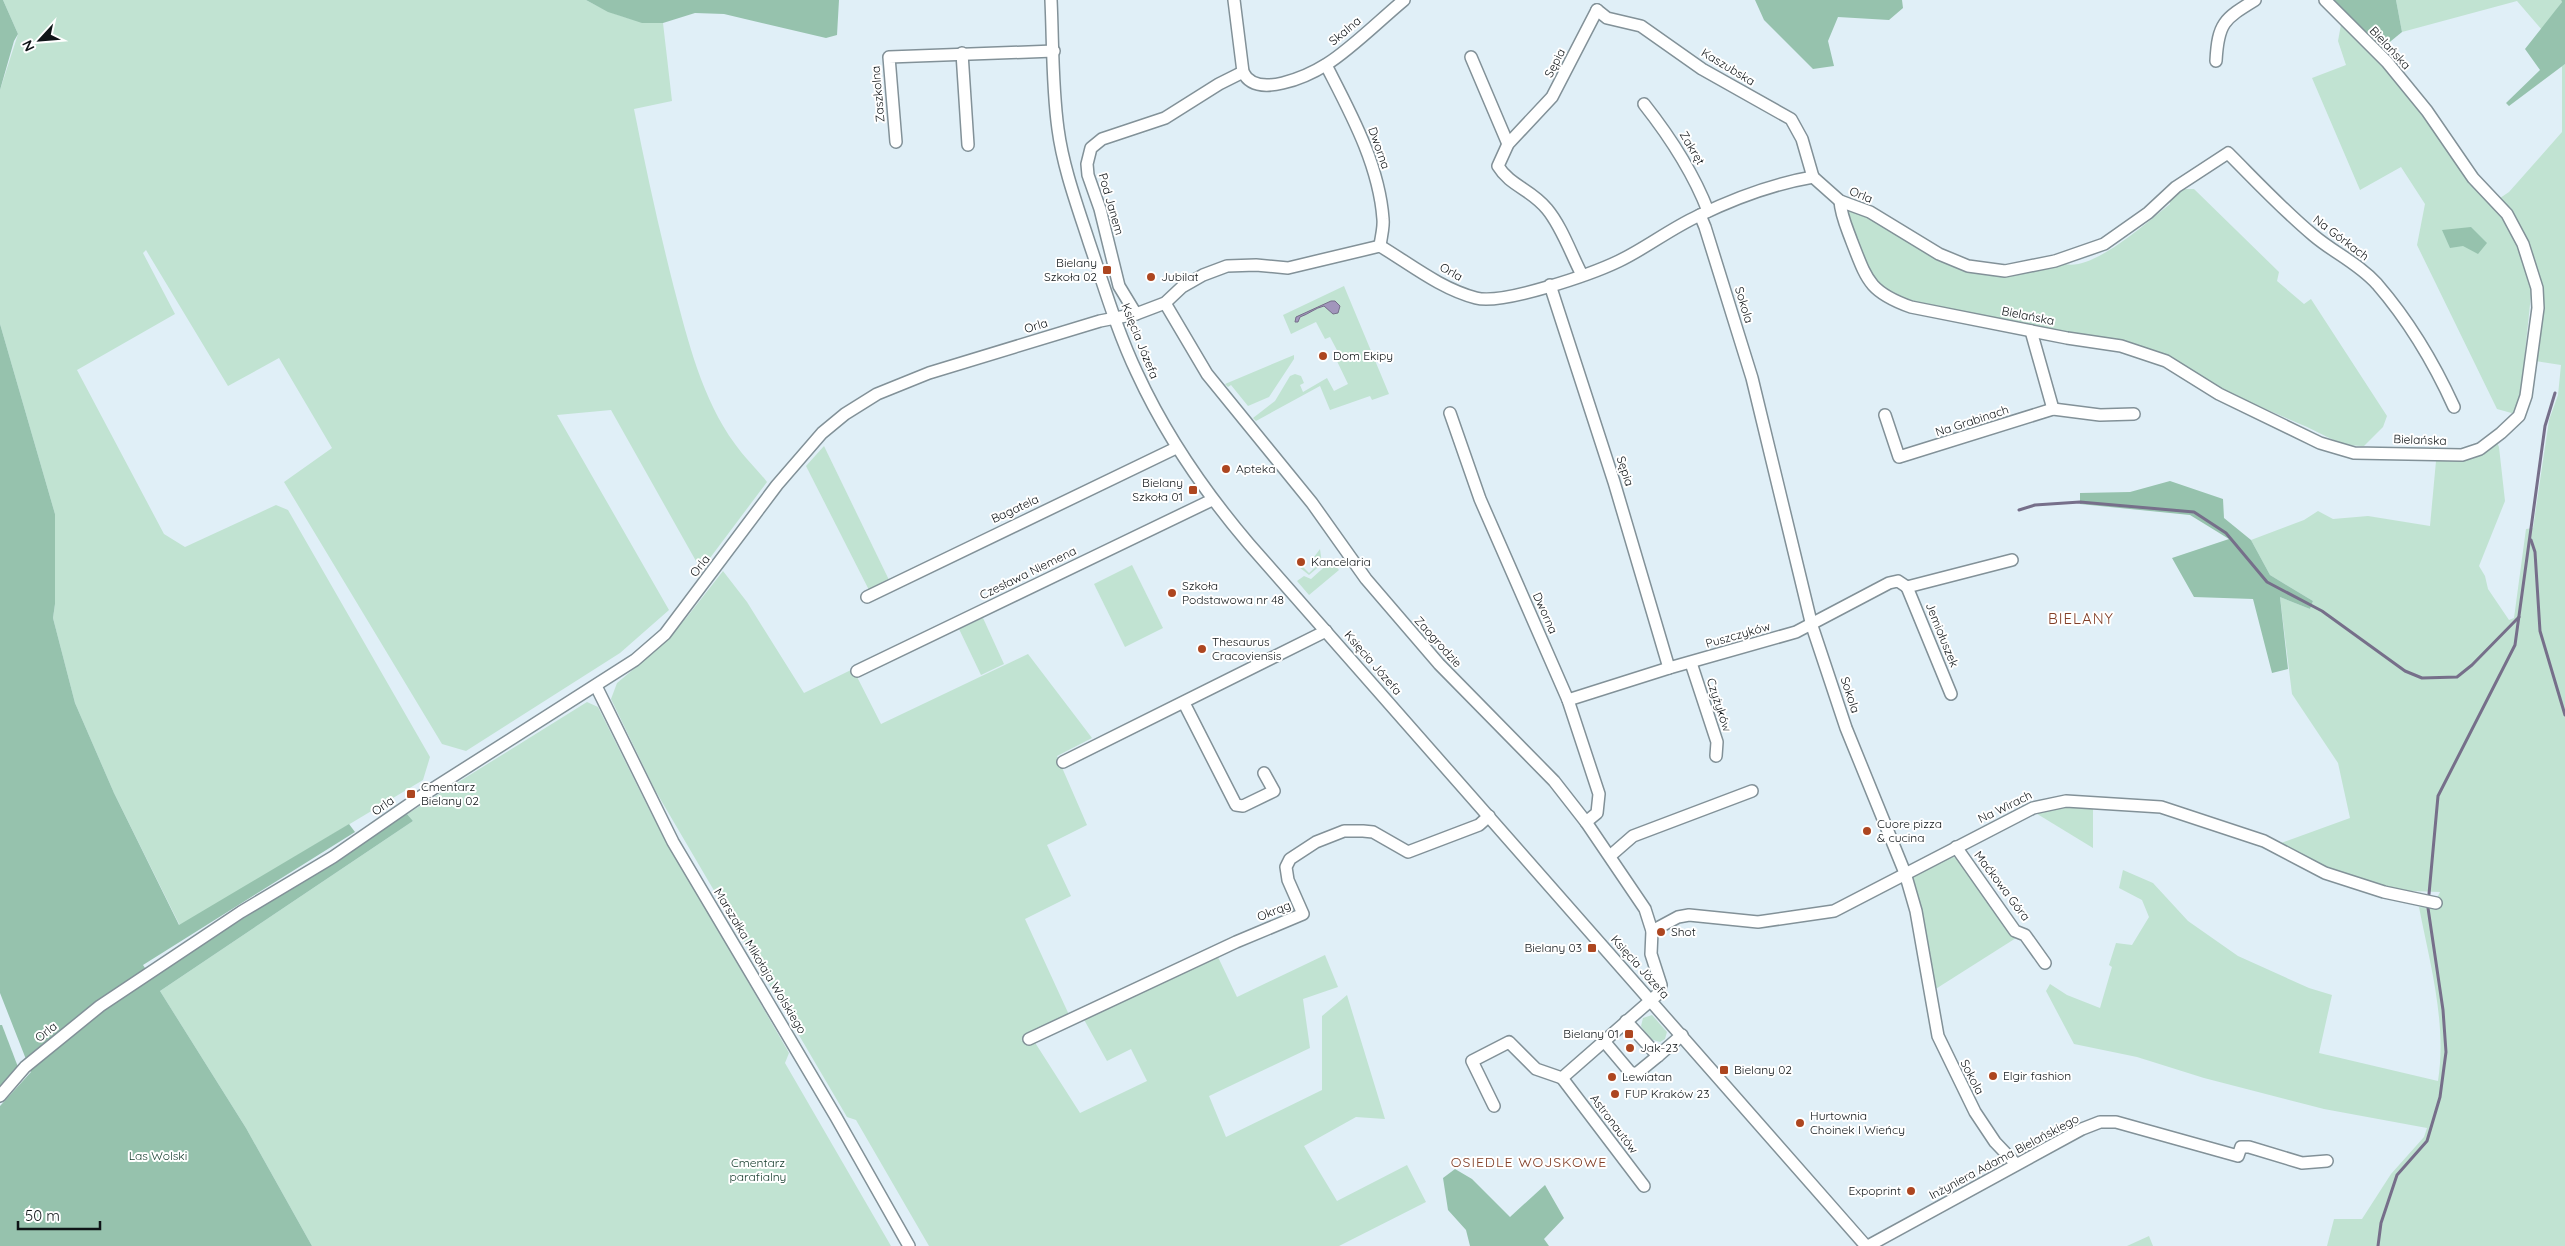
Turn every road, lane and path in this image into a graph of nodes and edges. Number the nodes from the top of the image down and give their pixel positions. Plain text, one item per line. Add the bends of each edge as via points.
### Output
1 (1051, 0) edge
2 (1234, 0) edge
3 (1404, 0) edge
4 (2255, 0) edge
5 (2325, 0) edge
6 (1596, 5) edge
7 (1054, 51) junction
8 (962, 53) junction
9 (1471, 57) dead end
10 (2216, 60) dead end
11 (1326, 64) junction
12 (1243, 72) junction
13 (1644, 104) dead end
14 (896, 142) dead end
15 (1508, 144) junction
16 (968, 145) dead end
17 (2228, 153) joint
18 (1813, 178) junction
19 (1840, 201) junction
20 (1704, 213) junction
21 (1380, 246) junction
22 (1582, 274) junction
23 (1550, 285) junction
24 (1165, 303) junction
25 (1136, 314) junction
26 (1115, 319) junction
27 (2031, 331) junction
28 (2052, 408) junction
29 (2454, 408) dead end
30 (1450, 413) dead end
31 (2134, 414) dead end
32 (1885, 415) dead end
33 (1176, 448) junction
34 (1212, 500) junction
35 (2012, 560) dead end
36 (1908, 586) junction
37 (867, 597) dead end
38 (1812, 626) junction
39 (1326, 631) junction
40 (1691, 663) junction
41 (1668, 668) junction
42 (857, 671) dead end
43 (596, 686) junction
44 (1951, 694) dead end
45 (1568, 700) junction
46 (1184, 703) junction
47 (1716, 756) dead end
48 (1062, 762) dead end
49 (1264, 772) dead end
50 (1752, 791) dead end
51 (1489, 816) junction
52 (1586, 822) junction
53 (1956, 847) junction
54 (1610, 856) junction
55 (1905, 873) junction
56 (2436, 903) dead end
57 (1652, 931) junction
58 (2045, 963) dead end
59 (1651, 1001) junction
60 (1626, 1021) junction
61 (1682, 1035) junction
62 (1029, 1039) dead end
63 (1604, 1040) junction
64 (1658, 1056) junction
65 (1562, 1078) junction
66 (0, 1096) edge
67 (1494, 1106) dead end
68 (2327, 1161) dead end
69 (2016, 1164) junction
70 (1644, 1186) dead end
71 (909, 1246) edge
72 (1867, 1246) edge

1 - 7 street, Księcia Józefa
2 - 12 street
3 - 11 street, Skalna
4 - 10 street via 2228,16 2217,42
5 - 27 street, Bielańska via 2387,62 2428,111 2473,178 2507,214 2523,244 2537,288 2538,308 2526,396 2519,416 2480,449 2462,455 2354,453 2312,439 2220,394 2166,361 2121,346
6 - 15 street, Sępia via 1552,97
6 - 18 street, Kaszubska via 1607,18 1641,26 1702,69 1791,119 1802,139
7 - 8 street, Zaszkolna
7 - 26 street, Księcia Józefa via 1058,130 1065,164
8 - 14 street, Zaszkolna via 889,57
8 - 16 street
9 - 15 street
11 - 12 street via 1285,83 1269,86 1252,82
11 - 21 street, Dworna via 1356,124 1374,175 1383,220
12 - 25 street, Pod Janem via 1165,118 1102,139 1091,148 1088,175 1119,286
13 - 20 street, Zakręt via 1683,160
15 - 22 street, Sępia via 1498,166 1505,178 1532,193 1548,210
17 - 19 street, Orla via 2176,187 2148,213 2104,244 2055,261 2005,271 1968,266 1939,254 1870,212
17 - 29 street, Na Górkach via 2272,199 2376,284 2408,325
18 - 19 street, Orla
18 - 20 street, Orla via 1782,183
19 - 27 street, Bielańska via 1840,212 1860,266 1869,282 1889,299 1911,307
20 - 22 street, Orla via 1674,227 1619,261
20 - 38 street, Sokola via 1705,227 1752,378
21 - 23 street, Orla via 1452,290 1478,299 1500,299
21 - 24 street, Orla via 1288,268 1227,266 1182,287
22 - 23 street, Orla
23 - 41 street, Sępia via 1614,482
24 - 25 street, Orla
24 - 52 street, Zaogrodzie via 1207,374 1312,503 1366,579 1439,664 1554,781
25 - 26 street, Orla
26 - 33 street, Księcia Józefa via 1136,372
26 - 43 street, Orla via 929,372 899,384 845,414 822,433 777,485 665,634 636,660
27 - 28 street
28 - 31 street, Na Grabinach via 2100,415
28 - 32 street, Na Grabinach via 1899,457
30 - 45 street, Dworna via 1480,499
33 - 34 street, Księcia Józefa
33 - 37 street, Bagatela
34 - 39 street, Księcia Józefa
34 - 42 street, Czesława Niemena
35 - 36 street, Puszczyków
36 - 38 street, Puszczyków via 1898,581 1889,583
36 - 44 street, Jemiołuszek
38 - 40 street, Puszczyków
38 - 55 street, Sokola via 1846,728
39 - 46 street
39 - 51 street, Księcia Józefa
40 - 41 street, Puszczyków
40 - 47 street, Czyżyków via 1717,742
41 - 45 street, Puszczyków
43 - 66 street, Orla via 417,799 333,858 241,912 100,1006 25,1067
43 - 71 street, Marszałka Mikołaja Wolskiego via 673,842
45 - 52 street, Dworna via 1599,794 1597,813
46 - 48 street
46 - 49 street via 1236,805 1243,806 1274,792
50 - 54 street via 1633,836
51 - 59 street, Księcia Józefa
51 - 62 street, Okrąg via 1479,824 1408,852 1373,832 1344,831 1324,838 1290,859 1286,867 1288,880 1303,914
52 - 54 street, Zaogrodzie
53 - 55 street, Na Wirach
53 - 56 street, Na Wirach via 2049,803 2147,805 2264,841 2325,873 2384,892
53 - 58 street, Maćkowa Góra via 2016,931 2025,935
54 - 57 street, Zaogrodzie via 1645,909
55 - 57 street, Na Wirach via 1861,899 1822,914 1758,922 1689,915 1678,917
55 - 69 street, Sokola via 1916,911 1938,1036 1975,1112 1995,1142
57 - 59 street, Zaogrodzie via 1651,954 1661,984
59 - 60 street
59 - 61 street, Księcia Józefa
60 - 63 street
60 - 64 street
61 - 64 street
61 - 72 street, Księcia Józefa
63 - 64 street via 1630,1072 1636,1074
63 - 65 street
65 - 67 street via 1536,1069 1510,1042 1472,1061
65 - 70 street, Astronautów
68 - 69 street, Inżyniera Adama Bielańskiego via 2302,1163 2249,1147 2241,1148 2238,1156 2116,1122 2100,1122
69 - 72 street, Inżyniera Adama Bielańskiego

